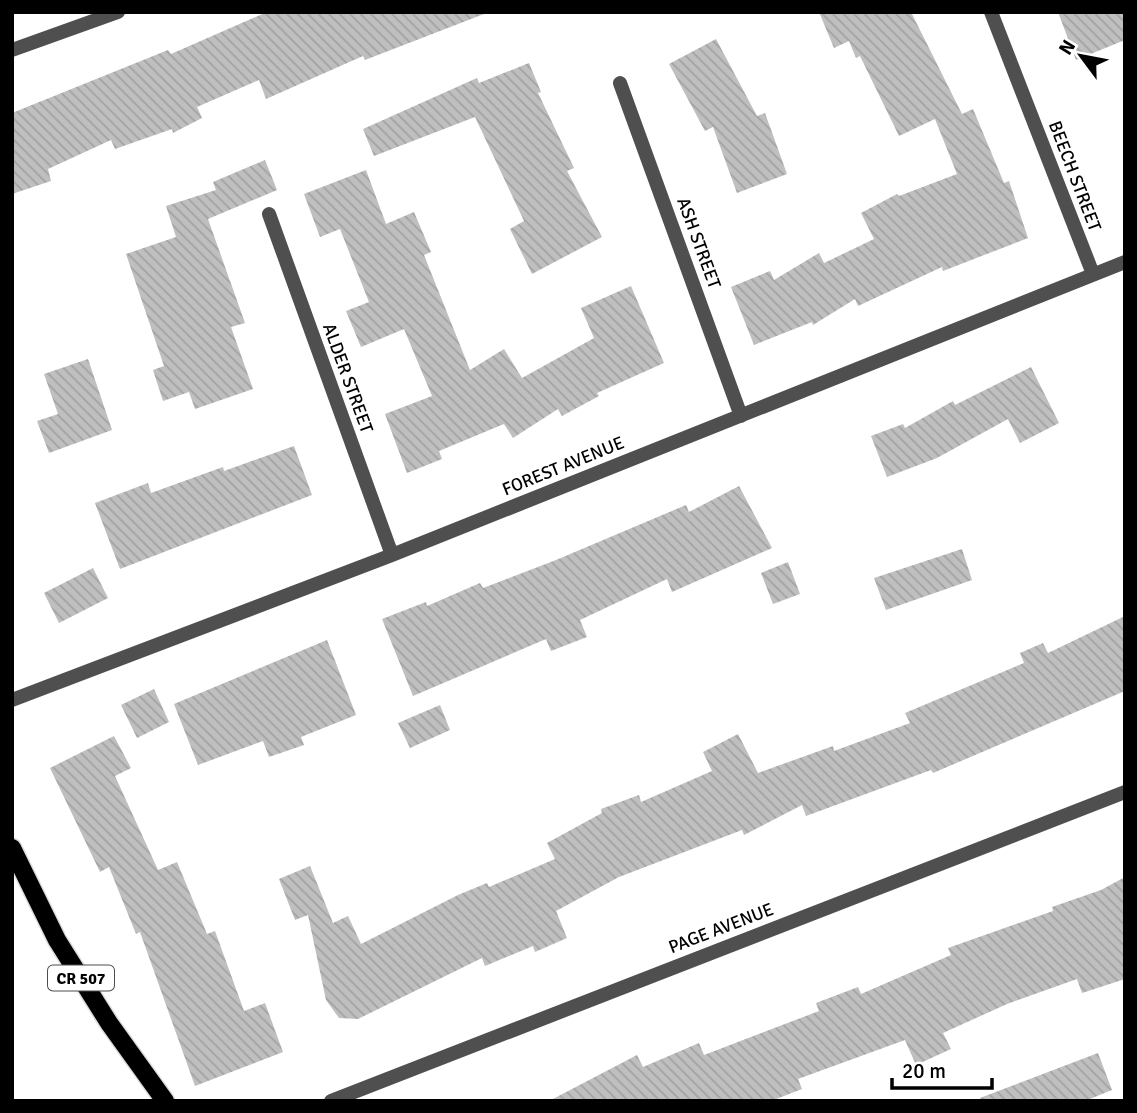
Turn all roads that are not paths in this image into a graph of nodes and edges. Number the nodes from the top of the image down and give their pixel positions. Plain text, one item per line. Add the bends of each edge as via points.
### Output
1 (118, 12) edge
2 (991, 12) edge
3 (12, 50) edge
4 (620, 83) dead end
5 (269, 215) dead end
6 (1125, 261) edge
7 (1093, 274) junction
8 (741, 415) junction
9 (391, 555) junction
10 (12, 700) edge
11 (1125, 792) edge
12 (12, 848) edge
13 (165, 1101) edge
14 (331, 1101) edge

1 - 3 street
2 - 7 street, BEECH STREET
4 - 8 street, ASH STREET
5 - 9 street, ALDER STREET
6 - 7 street, FOREST AVENUE
7 - 8 street, FOREST AVENUE
8 - 9 street, FOREST AVENUE
9 - 10 street, FOREST AVENUE
11 - 14 street, PAGE AVENUE
12 - 13 main road, CR 507 via 57,940

